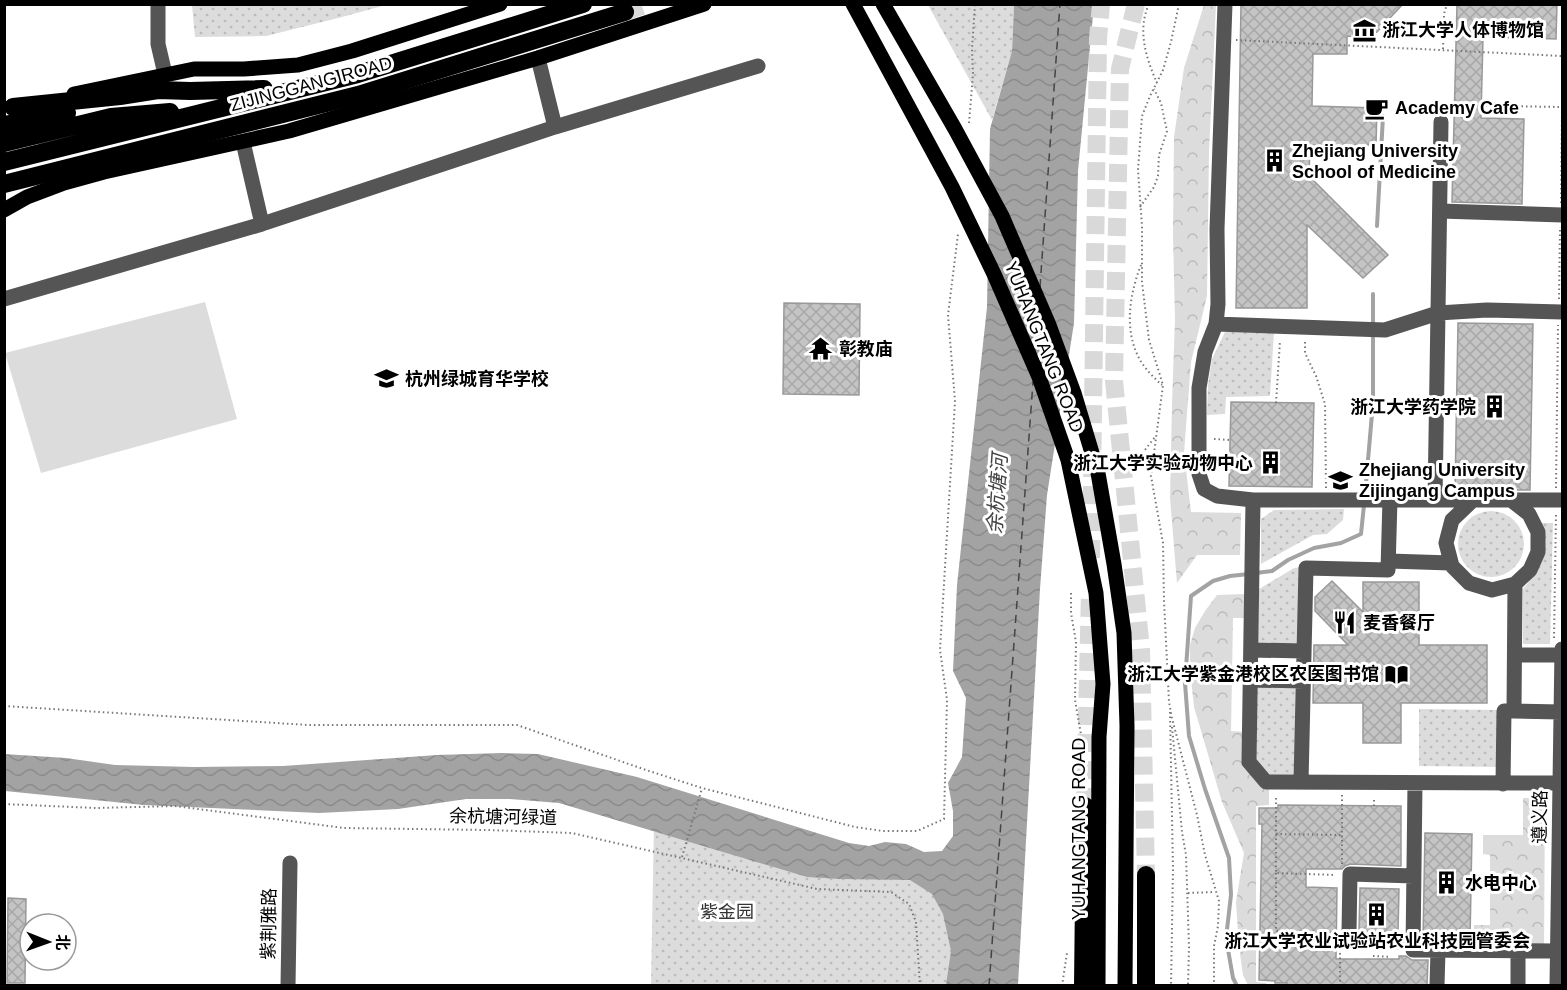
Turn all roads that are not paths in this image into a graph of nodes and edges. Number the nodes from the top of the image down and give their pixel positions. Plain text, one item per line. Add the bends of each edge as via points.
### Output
1 (158, 4) edge
2 (500, 4) edge
3 (583, 4) edge
4 (704, 4) edge
5 (853, 4) edge
6 (883, 4) edge
7 (1225, 4) edge
8 (624, 12) tunnel mouth
9 (538, 58) junction
10 (758, 66) dead end
11 (165, 74) junction
12 (302, 88) junction
13 (190, 91) junction
14 (228, 106) junction
15 (9, 108) edge
16 (1442, 122) road end
17 (4, 125) edge
18 (555, 127) junction
19 (243, 142) junction
20 (4, 143) edge
21 (4, 162) edge
22 (42, 175) junction
23 (4, 184) edge
24 (4, 191) edge
25 (4, 210) edge
26 (1440, 211) junction
27 (1562, 215) edge
28 (262, 224) junction
29 (4, 299) edge
30 (1561, 312) edge
31 (1438, 313) junction
32 (1216, 324) junction
33 (1384, 499) junction
34 (1253, 500) junction
35 (1435, 500) junction
36 (1473, 500) junction
37 (1511, 500) junction
38 (1559, 500) edge
39 (1389, 561) junction
40 (1451, 563) junction
41 (1515, 584) junction
42 (1251, 650) junction
43 (1304, 651) junction
44 (1559, 653) edge
45 (1515, 654) junction
46 (1250, 680) junction
47 (1304, 681) junction
48 (1514, 711) junction
49 (1561, 712) edge
50 (1562, 757) edge
51 (1301, 782) junction
52 (1415, 783) junction
53 (1503, 783) junction
54 (1560, 783) junction
55 (1082, 802) tunnel mouth
56 (290, 863) dead end
57 (1146, 875) tunnel mouth
58 (1414, 876) junction
59 (1413, 942) junction
60 (1438, 950) junction
61 (1518, 951) junction
62 (1557, 951) junction
63 (288, 986) edge
64 (1083, 986) edge
65 (1098, 986) edge
66 (1125, 986) edge
67 (1146, 986) edge
68 (1437, 986) edge
69 (1518, 986) edge
70 (1557, 986) edge

1 - 11 street via 158,44
2 - 11 main road via 298,65 194,69
3 - 12 highway, ZIJINGGANG ROAD
4 - 9 main road
5 - 65 main road, YUHANGTANG ROAD via 952,187 994,274 1039,377 1068,460 1096,593 1103,684 1099,737
6 - 66 main road, YUHANGTANG ROAD via 962,130 1002,216 1049,325 1098,473 1124,633 1128,726
7 - 32 street
8 - 22 highway, ZIJINGGANG ROAD via 358,95
9 - 18 street
9 - 19 main road
10 - 18 street
11 - 15 main road
12 - 13 highway
12 - 14 highway, ZIJINGGANG ROAD
13 - 15 highway via 158,90
13 - 17 highway
14 - 20 highway via 111,117
14 - 21 highway, ZIJINGGANG ROAD
16 - 26 street
18 - 28 street
19 - 25 main road via 63,183
19 - 28 street
22 - 23 highway, ZIJINGGANG ROAD
22 - 24 highway
26 - 27 street
26 - 31 street
28 - 29 street
30 - 31 street
31 - 32 street via 1385,330
31 - 35 street
32 - 34 street via 1205,352 1199,388 1199,474 1204,489 1217,496
33 - 34 street
33 - 35 street
33 - 39 street
34 - 42 street
35 - 36 street
36 - 37 street
36 - 40 street via 1452,520 1446,543
37 - 38 street
37 - 41 street via 1529,514 1538,532 1538,552 1530,570
39 - 40 street
39 - 43 street via 1388,570 1306,568
40 - 41 street via 1469,583 1492,590
41 - 45 street
42 - 43 street
42 - 46 street
43 - 47 street
44 - 45 street
44 - 49 street, 遵义路
45 - 48 street
46 - 47 street
46 - 51 street via 1248,762 1266,782
47 - 51 street
48 - 49 street
48 - 53 street via 1504,711
49 - 50 street, 遵义路
50 - 54 street, 遵义路
51 - 52 street
52 - 53 street
52 - 58 street
53 - 54 street
54 - 62 street, 遵义路
55 - 64 highway
56 - 63 street, 紫荆雅路
57 - 67 highway
58 - 59 street
58 - 59 street via 1350,874 1345,932 1349,941
59 - 60 street via 1413,950
60 - 61 street
60 - 68 street
61 - 62 street
61 - 69 street
62 - 70 street, 遵义路

